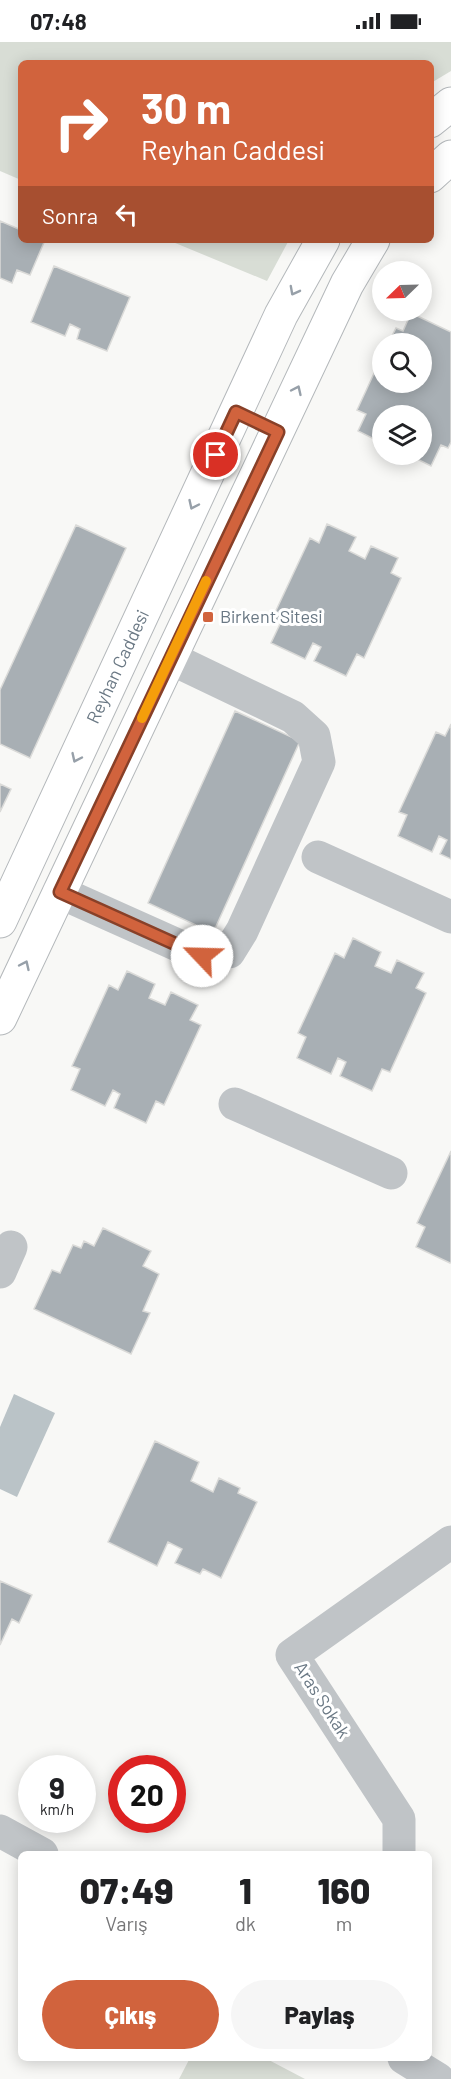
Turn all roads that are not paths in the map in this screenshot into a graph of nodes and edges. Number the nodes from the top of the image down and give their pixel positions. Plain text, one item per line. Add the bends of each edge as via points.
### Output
1 (451, 104) edge
2 (434, 118) edge
3 (451, 157) edge
4 (434, 172) edge
5 (321, 243) edge
6 (371, 243) edge
7 (236, 412) junction
8 (278, 432) junction
9 (170, 658) junction
10 (318, 857) dead end
11 (60, 892) junction
12 (451, 917) edge
13 (0, 921) edge
14 (0, 1018) edge
15 (235, 1104) dead end
16 (391, 1173) dead end
17 (451, 1542) edge
18 (0, 1831) edge
19 (37, 1851) edge
20 (399, 1851) edge
21 (409, 2061) edge
22 (438, 2079) edge

1 - 2 main road
3 - 4 main road
5 -> 7 main road, Reyhan Caddesi via 281,315
8 -> 6 main road via 346,284
7 - 8 main road
7 -> 13 main road, Reyhan Caddesi
8 - 9 main road
9 - 11 main road
9 - 11 street via 293,717 314,736 318,762 242,931 228,952 202,956
10 - 12 street
14 -> 11 main road
15 - 16 street
17 - 20 street, Aras Sokak via 292,1655 399,1819
18 - 19 street
21 - 22 street

